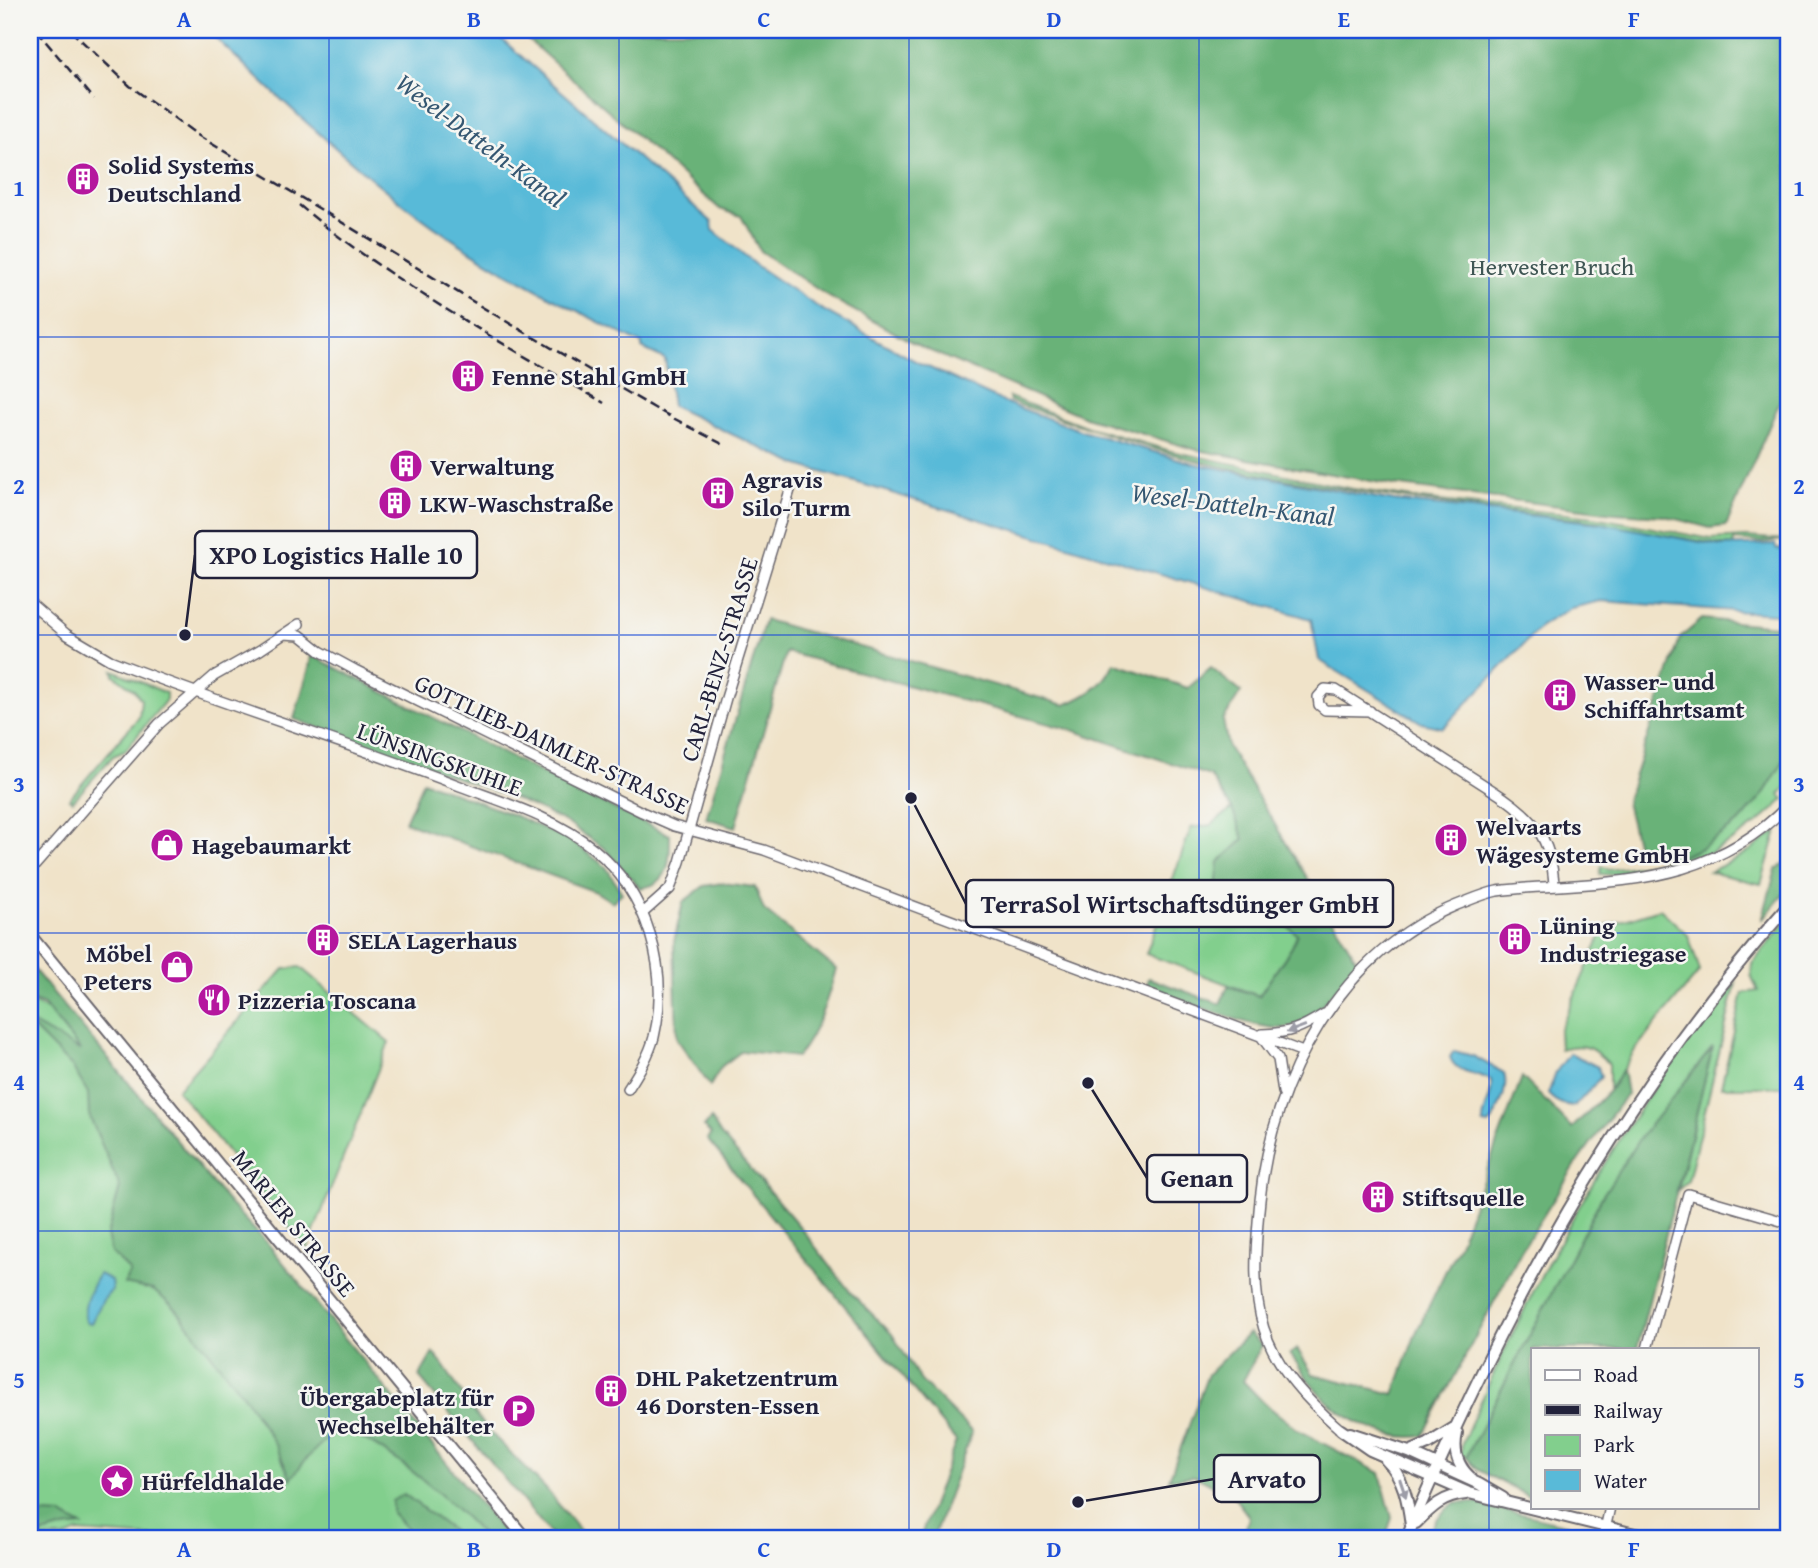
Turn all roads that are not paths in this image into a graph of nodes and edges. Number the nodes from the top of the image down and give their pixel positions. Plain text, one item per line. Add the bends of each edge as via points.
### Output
1 (792, 487) dead end
2 (30, 603) edge
3 (299, 624) dead end
4 (284, 634) junction
5 (195, 692) junction
6 (1370, 711) junction
7 (1788, 804) edge
8 (690, 830) junction
9 (30, 871) edge
10 (1554, 886) junction
11 (1788, 906) edge
12 (643, 913) junction
13 (30, 935) edge
14 (1328, 1011) junction
15 (1259, 1034) junction
16 (1303, 1052) junction
17 (628, 1089) dead end
18 (1283, 1097) junction
19 (1788, 1223) edge
20 (1647, 1348) edge
21 (1462, 1413) junction
22 (1454, 1428) junction
23 (1341, 1430) junction
24 (1409, 1452) junction
25 (1381, 1455) junction
26 (1437, 1465) junction
27 (1432, 1477) junction
28 (1479, 1484) junction
29 (1469, 1493) junction
30 (1516, 1505) junction
31 (1610, 1508) edge
32 (1606, 1526) junction
33 (1409, 1533) edge
34 (525, 1538) edge
35 (1603, 1538) edge
36 (1651, 1538) edge

1 - 8 street, CARL-BENZ-STRASSE
2 - 5 street, LÜNSINGSKUHLE via 66,634 110,660
3 - 4 street
4 - 5 street
4 - 8 street, GOTTLIEB-DAIMLER-STRASSE via 300,635 320,652 355,670 642,812
5 - 9 street via 159,724
5 - 12 street, LÜNSINGSKUHLE via 546,820 607,860
6 - 6 street via 1332,688 1318,697 1325,710
6 - 10 street via 1524,813 1548,848
7 - 10 street via 1740,844 1695,866 1642,878
8 - 12 street, CARL-BENZ-STRASSE via 670,888
8 - 15 street, GOTTLIEB-DAIMLER-STRASSE via 764,850
10 - 14 street via 1497,891 1430,918 1366,966
11 - 21 main road via 1729,975 1645,1087 1581,1188
12 - 17 street, LÜNSINGSKUHLE via 656,957 658,1008 649,1052
13 - 34 main road, MARLER STRASSE
14 -> 15 street, GOTTLIEB-DAIMLER-STRASSE via 1301,1029
14 - 16 street
15 - 16 street, GOTTLIEB-DAIMLER-STRASSE
15 - 18 street via 1278,1059
16 - 18 street
18 - 23 street via 1262,1184 1257,1299 1265,1336 1279,1364
19 - 20 street via 1688,1194
21 - 22 main road
21 - 28 main road via 1456,1456 1466,1474
22 - 24 main road
22 - 26 main road
23 - 24 main road
23 - 25 main road
24 - 26 main road
25 - 27 main road
25 -> 33 main road via 1398,1474 1408,1505
26 - 27 main road
26 - 28 main road
27 - 29 main road
27 - 33 main road
28 - 30 main road
29 - 30 main road
29 - 33 main road via 1440,1500
30 - 32 main road
31 - 32 street
32 - 35 street
32 - 36 main road

